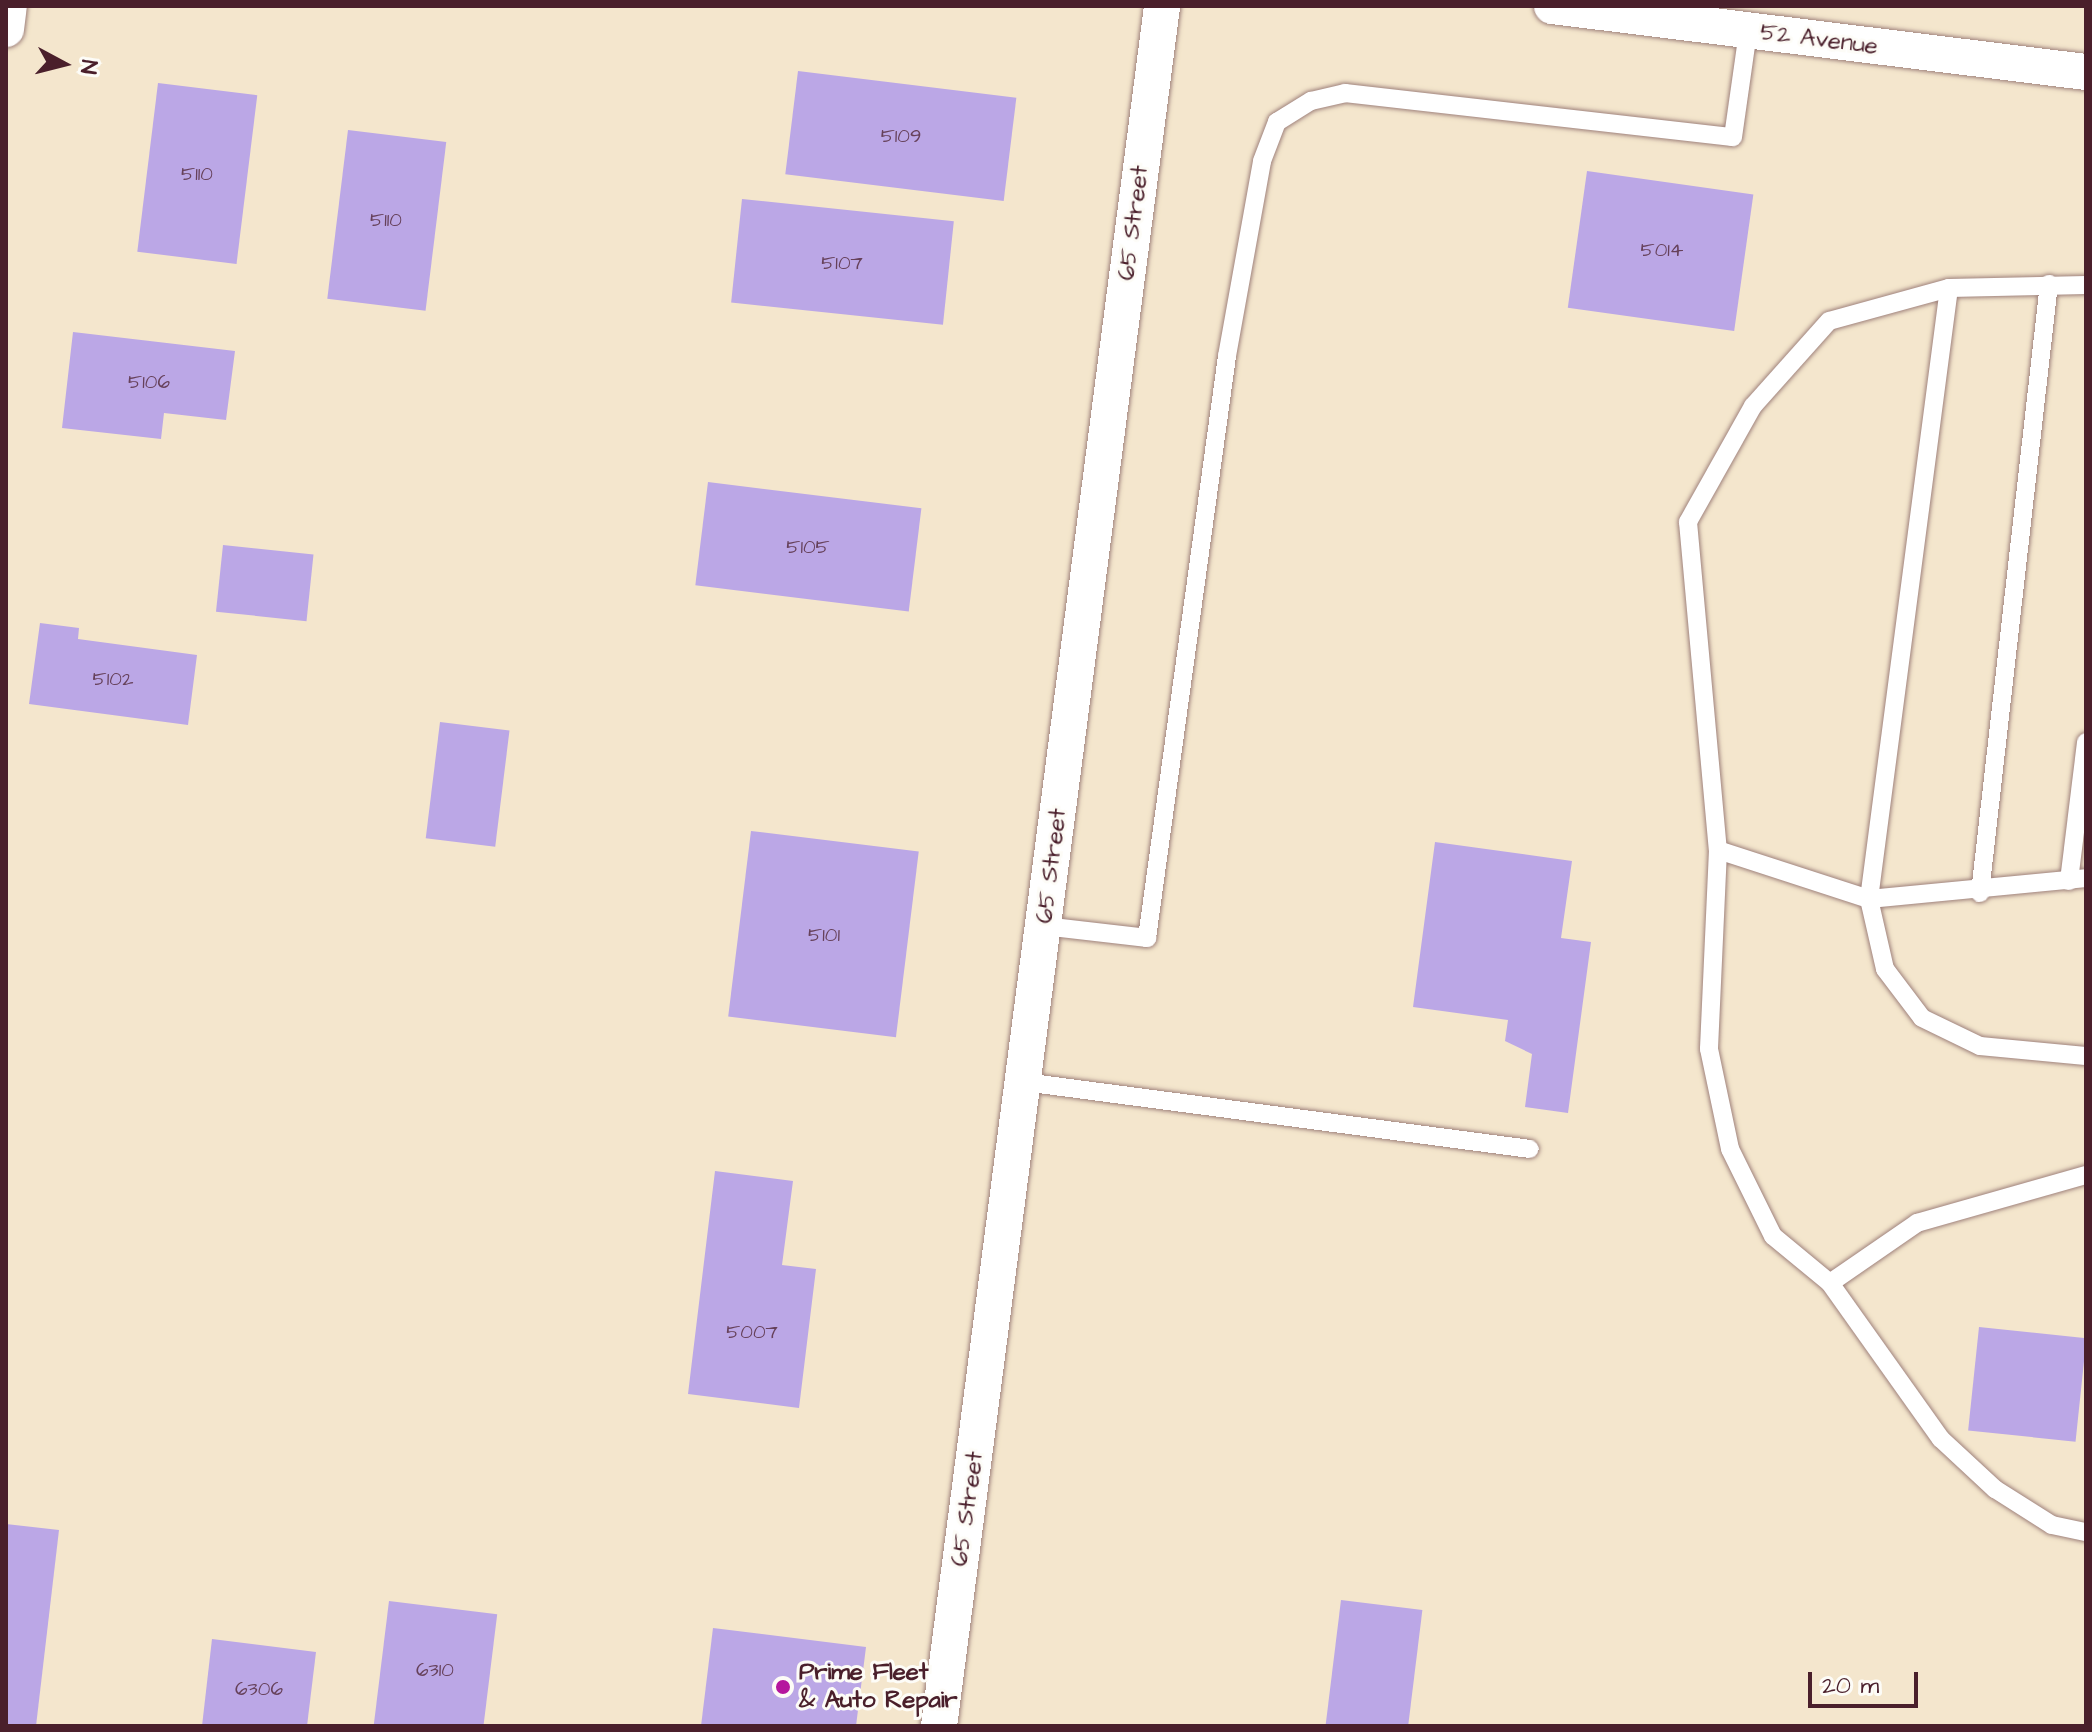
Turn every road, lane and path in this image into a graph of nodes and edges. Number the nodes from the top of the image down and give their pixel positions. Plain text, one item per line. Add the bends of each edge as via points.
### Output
1 (9, 6) edge
2 (1162, 6) edge
3 (1552, 6) edge
4 (6, 29) edge
5 (1748, 31) junction
6 (2086, 72) edge
7 (2049, 284) junction
8 (2086, 285) edge
9 (1949, 288) junction
10 (2086, 742) edge
11 (1718, 850) junction
12 (2078, 880) edge
13 (1980, 893) junction
14 (1869, 899) junction
15 (1044, 926) junction
16 (2086, 1056) edge
17 (1024, 1082) junction
18 (1530, 1149) dead end
19 (2086, 1175) edge
20 (1830, 1283) junction
21 (2086, 1532) edge
22 (939, 1726) edge

1 - 4 street
2 - 15 street, 65 Street
3 - 5 street, 52 Avenue
5 - 6 street, 52 Avenue
5 - 15 lane via 1733,137 1345,93 1311,101 1277,122 1262,161 1227,356 1147,938
7 - 8 lane
7 - 9 lane
7 - 13 lane
9 - 11 lane via 1829,321 1753,406 1688,522
9 - 14 lane
10 - 12 lane
11 - 14 lane
11 - 20 lane via 1709,1049 1730,1149 1773,1236
12 - 13 lane
13 - 14 lane
14 - 16 lane via 1885,969 1922,1018 1980,1046
15 - 17 street, 65 Street
17 - 18 lane
17 - 22 street, 65 Street
19 - 20 lane via 1917,1223
20 - 21 lane via 1941,1439 1995,1489 2052,1525

